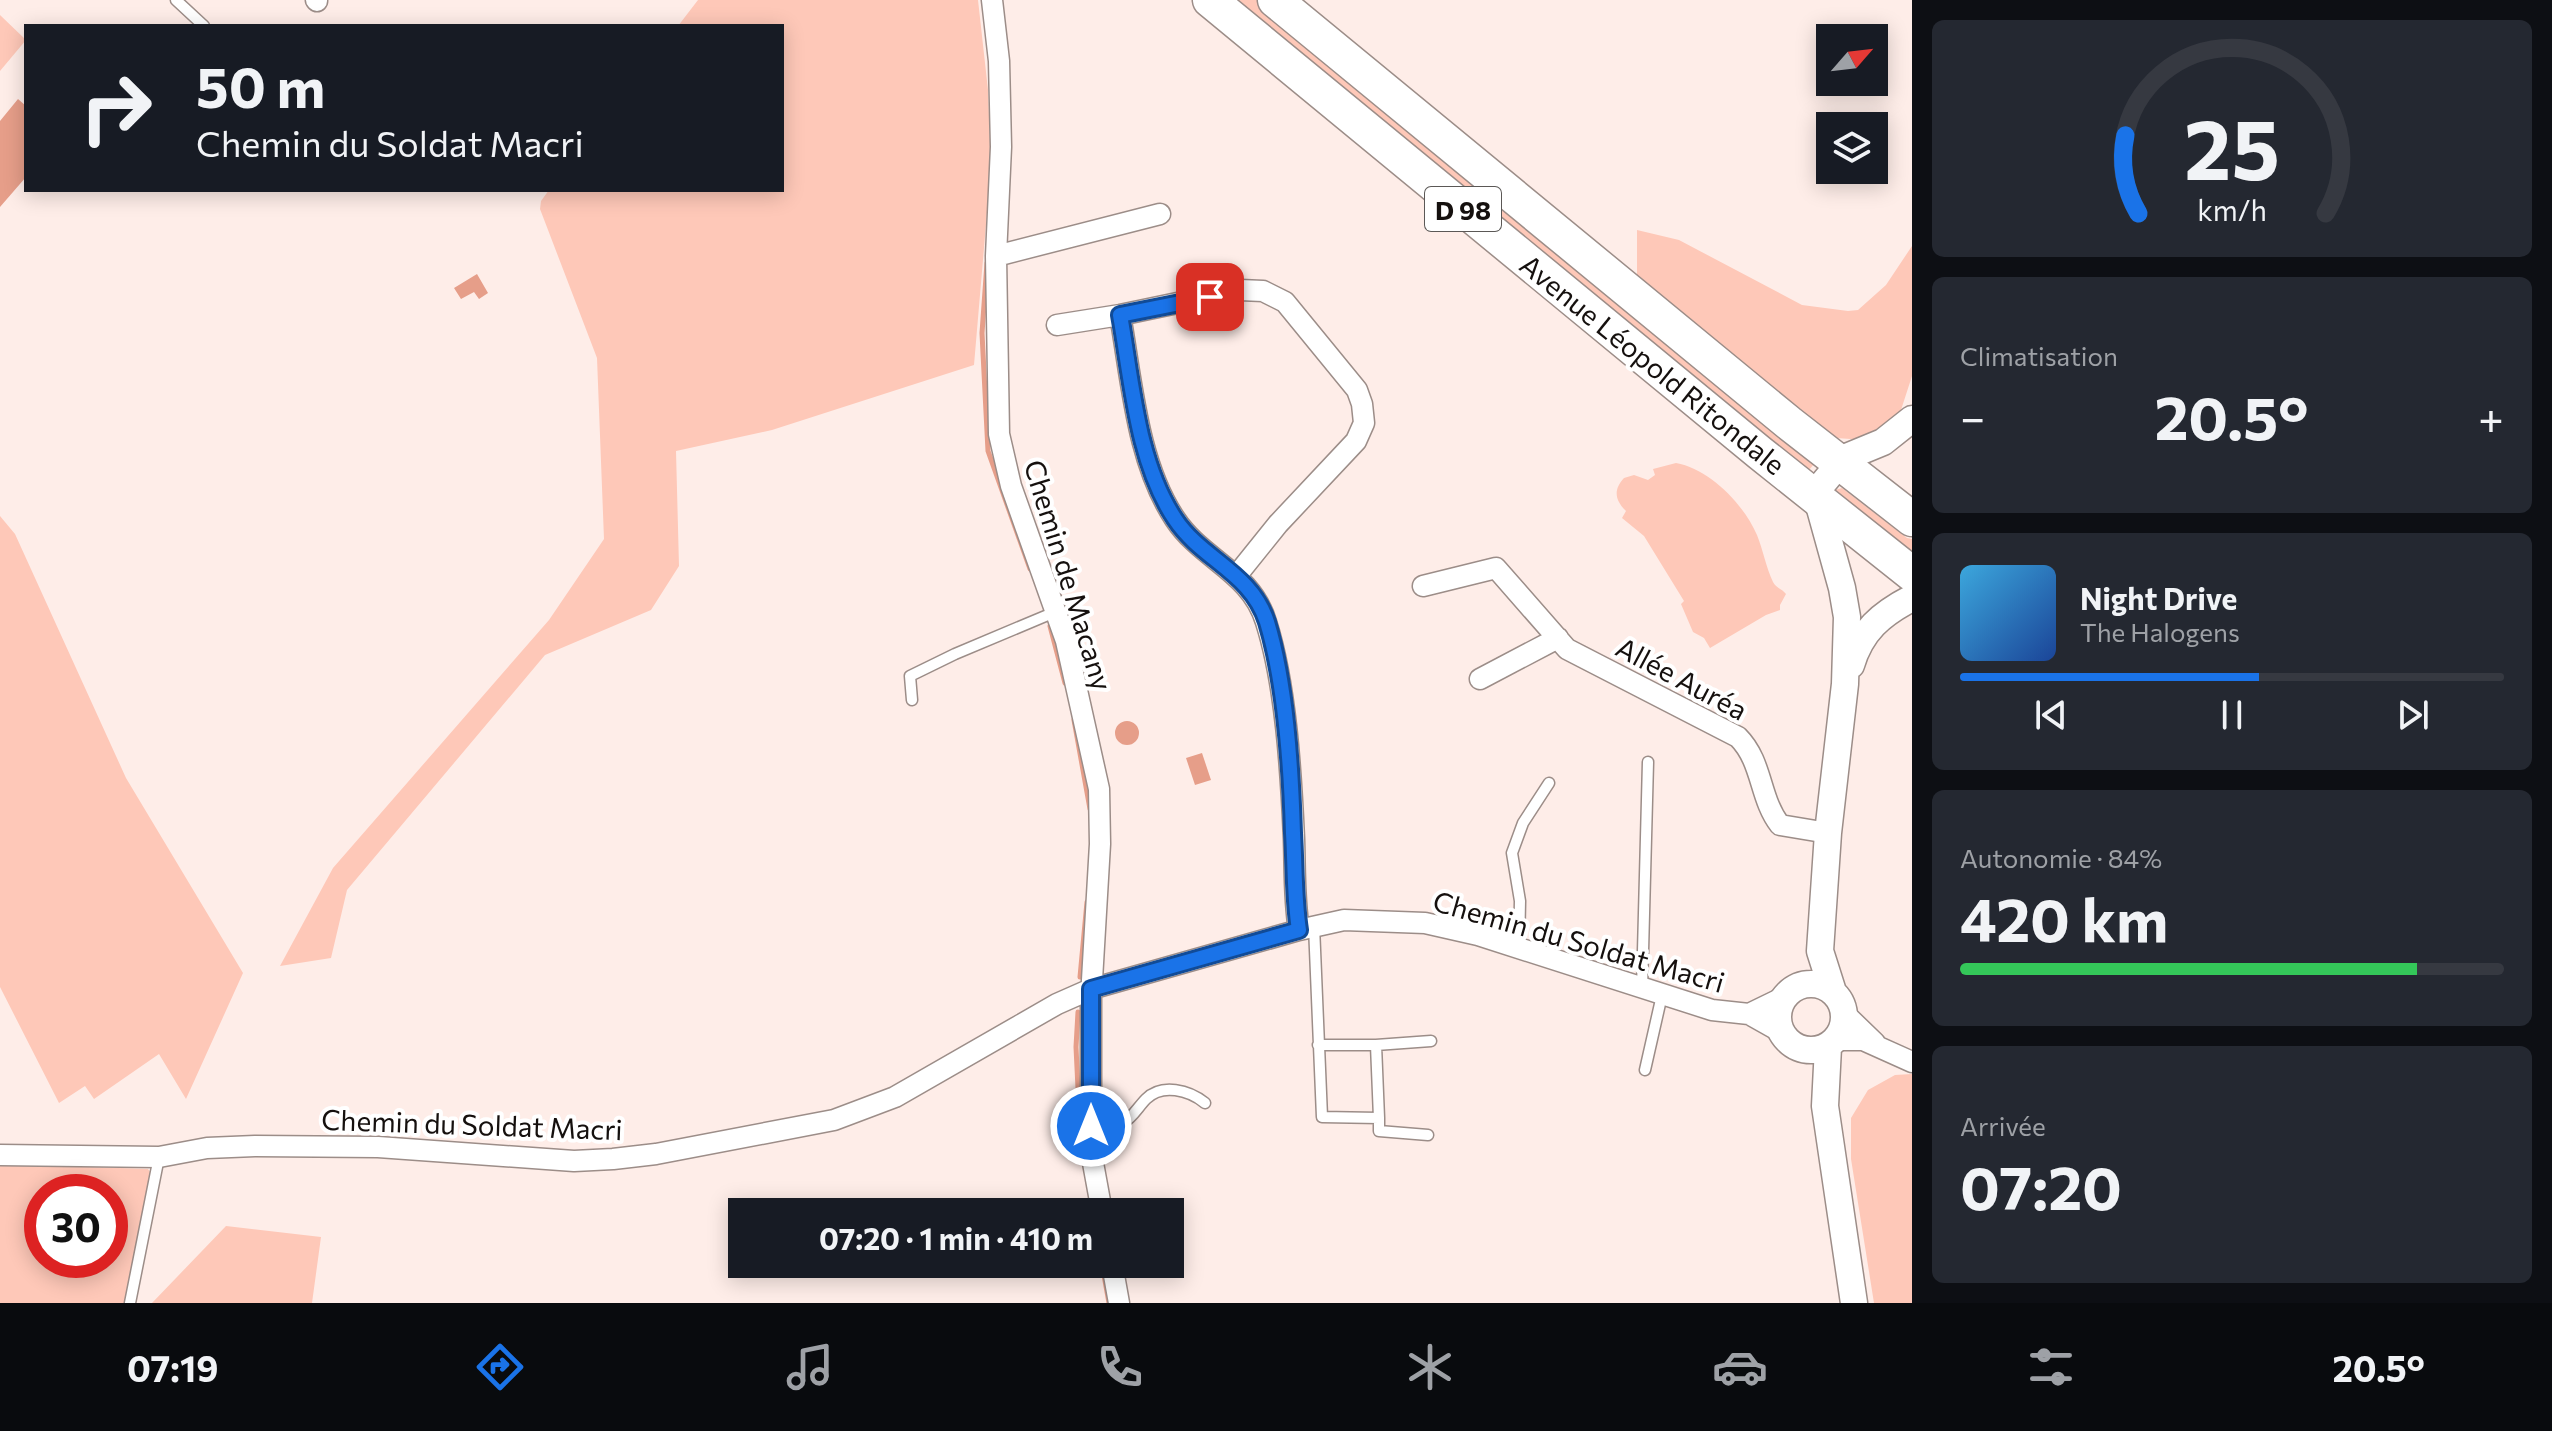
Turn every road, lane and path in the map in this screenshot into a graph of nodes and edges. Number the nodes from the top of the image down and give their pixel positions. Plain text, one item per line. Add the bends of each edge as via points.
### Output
1 (176, 0) edge
2 (992, 0) edge
3 (1210, 0) edge
4 (1275, 0) edge
5 (202, 24) edge
6 (1160, 214) dead end
7 (996, 256) junction
8 (1120, 315) junction
9 (1057, 325) dead end
10 (1912, 419) edge
11 (1840, 463) junction
12 (1817, 498) junction
13 (1912, 519) edge
14 (1912, 574) edge
15 (1237, 575) junction
16 (1423, 586) dead end
17 (1912, 598) edge
18 (1055, 612) junction
19 (1558, 638) junction
20 (1480, 679) dead end
21 (1845, 684) junction
22 (912, 700) dead end
23 (1648, 762) dead end
24 (1549, 783) dead end
25 (1828, 833) junction
26 (1307, 928) junction
27 (1519, 949) junction
28 (1820, 951) junction
29 (1091, 989) junction
30 (1652, 992) junction
31 (1791, 992) junction
32 (1839, 1003) junction
33 (1749, 1014) junction
34 (1789, 1040) junction
35 (1431, 1041) dead end
36 (1832, 1044) junction
37 (1318, 1045) junction
38 (1376, 1045) junction
39 (1878, 1046) junction
40 (1912, 1062) edge
41 (1645, 1070) dead end
42 (1205, 1103) dead end
43 (1825, 1106) junction
44 (1379, 1118) junction
45 (1091, 1126) junction
46 (1428, 1135) dead end
47 (0, 1155) edge
48 (159, 1157) junction
49 (1099, 1198) edge
50 (1115, 1278) edge
51 (130, 1303) edge
52 (1119, 1303) edge
53 (1854, 1303) edge

1 - 5 lane
2 - 7 street, Chemin de Macany via 1001,147
3 - 12 highway, Avenue Léopold Ritondale / D 98
4 - 11 highway, Avenue Léopold Ritondale / D 98
6 - 7 street
7 - 18 street, Chemin de Macany via 999,434 1011,486
8 - 9 street
8 - 15 street via 1146,456 1159,493 1209,557
8 - 15 street via 1240,290 1263,291 1285,302 1357,390 1364,423 1356,441
10 - 11 street via 1883,442
11 - 12 street
11 - 13 highway, Avenue Léopold Ritondale / D 98
12 - 14 highway, Avenue Léopold Ritondale / D 98
12 - 21 street via 1847,617
15 - 26 street via 1266,619 1276,659
16 - 19 street, Allée Auréa via 1496,568
17 - 21 street via 1868,629 1856,647
18 - 22 lane via 910,676
18 - 29 street, Chemin de Macany via 1099,789
19 - 20 street
19 - 25 street, Allée Auréa via 1567,649 1738,737 1756,761 1770,810 1780,825
21 - 25 street
23 - 30 lane
24 - 27 lane via 1523,823 1512,853 1520,901
25 - 28 street
26 - 27 street, Chemin du Soldat Macri via 1344,920 1425,923
26 - 29 street, Chemin du Soldat Macri
26 - 37 lane
27 - 30 street, Chemin du Soldat Macri
28 - 31 street
28 - 32 street
29 - 45 street, Chemin de Macany
29 - 48 street, Chemin du Soldat Macri via 862,1111 656,1154 574,1161 378,1147 255,1146
30 - 33 street, Chemin du Soldat Macri via 1712,1010
30 - 41 lane
31 - 32 street via 1819,985
31 - 33 street, Chemin du Soldat Macri
31 - 34 street via 1778,1013
32 - 36 street via 1843,1028
32 - 39 street
33 - 34 street, Chemin du Soldat Macri
34 - 36 street via 1812,1051
34 - 43 street
35 - 38 lane
36 - 39 street via 1863,1040
36 - 43 street
37 - 38 lane
37 - 44 lane via 1322,1117
38 - 44 lane
39 - 40 street
42 - 45 lane via 1177,1089 1163,1090 1148,1097 1123,1123
43 - 53 street
44 - 46 lane via 1379,1131
45 - 49 street, Chemin de Macany
47 - 48 street, Chemin du Soldat Macri
48 - 51 lane
50 - 52 street

